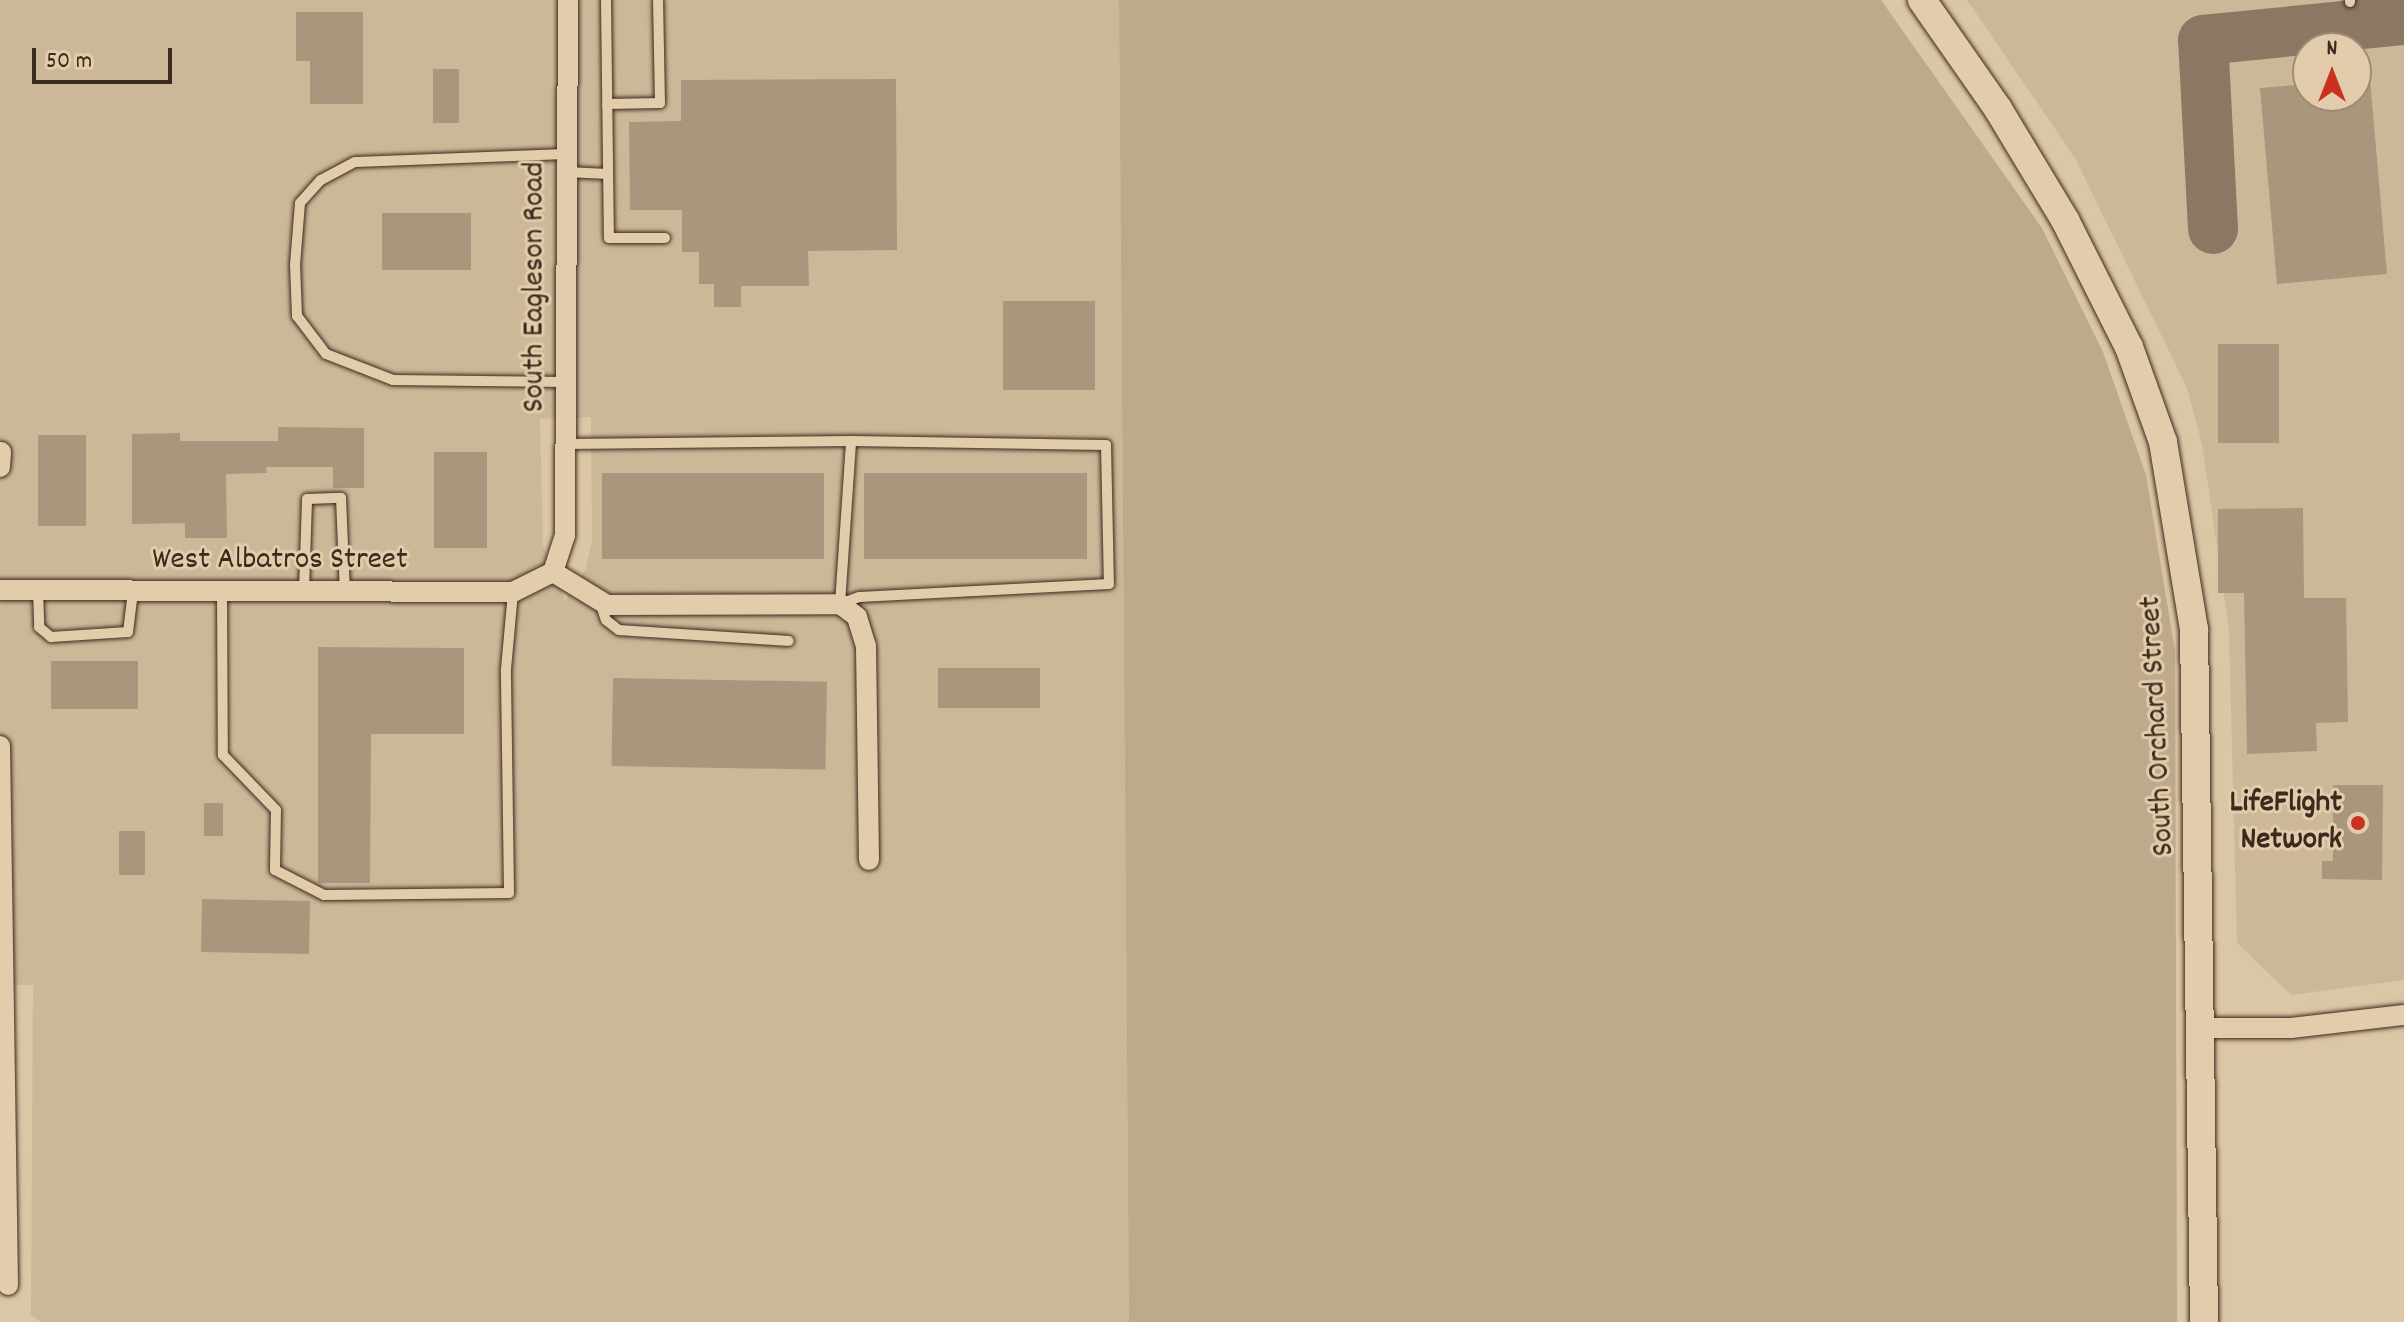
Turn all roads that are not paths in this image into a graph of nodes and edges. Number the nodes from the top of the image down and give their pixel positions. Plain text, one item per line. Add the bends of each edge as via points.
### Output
1 (568, 0) edge
2 (606, 0) edge
3 (658, 0) edge
4 (1922, 0) edge
5 (607, 104) junction
6 (567, 163) junction
7 (608, 174) junction
8 (665, 238) dead end
9 (566, 382) junction
10 (851, 441) junction
11 (566, 444) junction
12 (1, 452) edge
13 (0, 467) edge
14 (553, 572) junction
15 (0, 590) edge
16 (38, 590) junction
17 (133, 591) junction
18 (222, 591) junction
19 (304, 591) junction
20 (345, 592) junction
21 (513, 592) junction
22 (599, 600) junction
23 (840, 604) junction
24 (789, 641) dead end
25 (0, 746) edge
26 (869, 860) dead end
27 (2, 913) edge
28 (2404, 1015) edge
29 (2203, 1028) junction
30 (8, 1285) dead end
31 (2204, 1322) edge

1 - 6 street, South Eagleson Road
2 - 5 lane
3 - 5 lane via 660,103
4 - 29 main road, South Orchard Street via 1998,109 2065,220 2129,347 2163,442 2194,629
5 - 7 lane
6 - 7 lane
6 - 9 street, South Eagleson Road
6 - 9 lane via 355,162 321,180 300,203 295,265 297,316 326,354 393,380
7 - 8 lane via 609,238
9 - 11 street, South Eagleson Road
10 - 11 lane
10 - 23 lane
10 - 23 lane via 1106,445 1109,584 859,597
11 - 14 street, South Eagleson Road via 565,536
12 - 13 street
14 - 21 street, West Albatros Street
14 - 22 street
15 - 16 street, West Albatros Street
16 - 17 street, West Albatros Street
16 - 17 lane via 39,627 51,637 128,632
17 - 18 street, West Albatros Street
18 - 19 street, West Albatros Street
18 - 21 lane via 223,755 276,810 275,870 324,895 509,893 506,669
19 - 20 street, West Albatros Street
19 - 20 lane via 307,499 341,498
20 - 21 street, West Albatros Street
22 - 23 street via 607,605
22 - 24 lane via 606,620 619,630
23 - 26 street via 857,617 866,646
25 - 27 street
27 - 30 street
28 - 29 street via 2291,1028
29 - 31 main road, South Orchard Street

